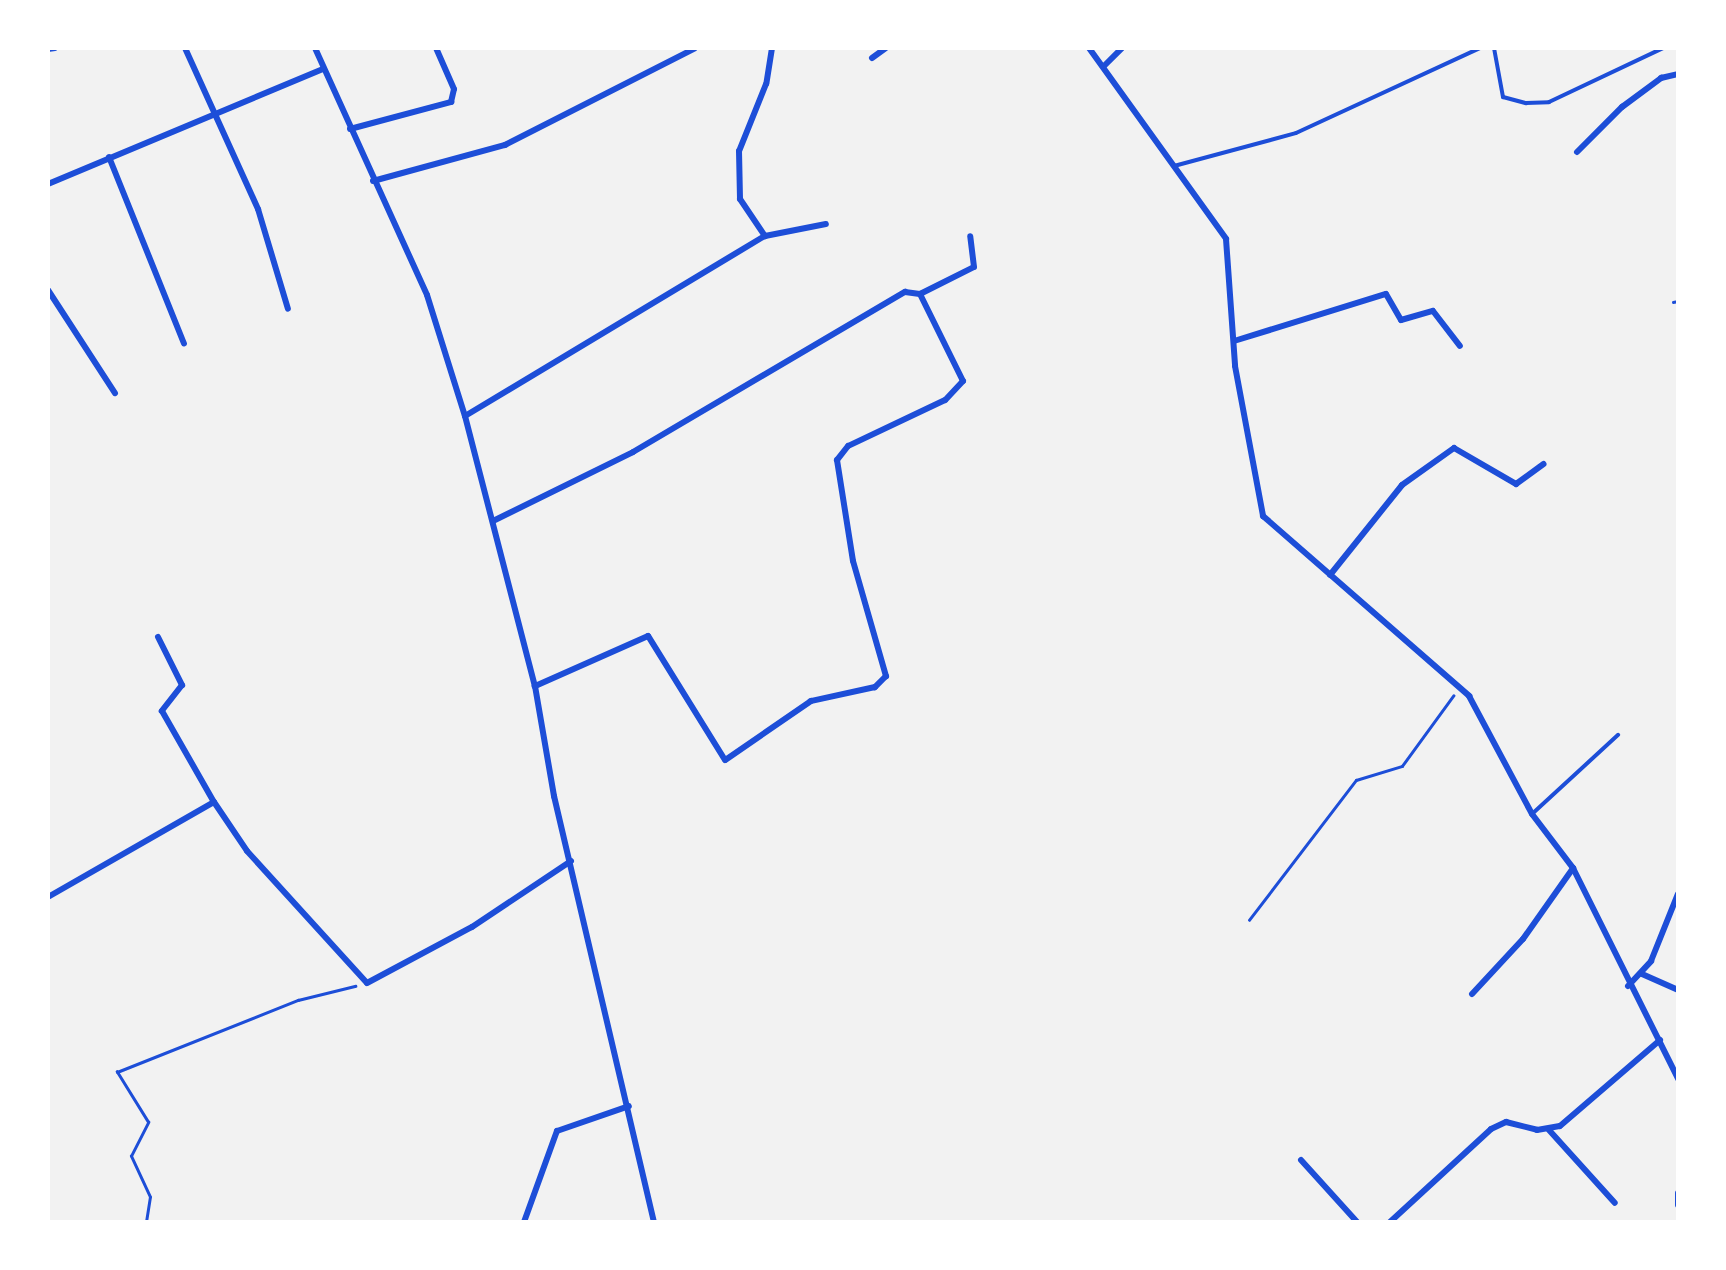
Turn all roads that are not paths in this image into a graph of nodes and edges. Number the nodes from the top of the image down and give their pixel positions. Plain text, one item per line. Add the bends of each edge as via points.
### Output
1 (185, 48) edge
2 (315, 48) edge
3 (436, 48) edge
4 (695, 48) edge
5 (772, 48) edge
6 (886, 48) edge
7 (1089, 48) edge
8 (1122, 48) edge
9 (1480, 48) edge
10 (1494, 48) edge
11 (1662, 48) edge
12 (872, 58) dead end
13 (1104, 66) junction
14 (323, 69) junction
15 (1678, 74) edge
16 (213, 114) junction
17 (350, 130) junction
18 (1577, 152) dead end
19 (109, 157) junction
20 (1174, 166) junction
21 (374, 181) junction
22 (48, 184) edge
23 (826, 224) dead end
24 (764, 236) junction
25 (970, 236) dead end
26 (48, 290) edge
27 (920, 294) junction
28 (288, 309) dead end
29 (1234, 341) junction
30 (184, 344) dead end
31 (1460, 346) dead end
32 (115, 393) dead end
33 (465, 416) junction
34 (1544, 464) dead end
35 (494, 521) junction
36 (1330, 575) junction
37 (158, 637) dead end
38 (535, 686) junction
39 (1618, 736) dead end
40 (214, 802) junction
41 (1532, 814) junction
42 (570, 860) junction
43 (1573, 868) junction
44 (1678, 894) edge
45 (48, 897) edge
46 (1642, 974) junction
47 (1628, 986) junction
48 (1678, 990) edge
49 (1472, 994) dead end
50 (1660, 1040) junction
51 (1678, 1079) edge
52 (629, 1106) junction
53 (1549, 1130) junction
54 (1301, 1160) dead end
55 (1678, 1192) edge
56 (1616, 1203) dead end
57 (1678, 1205) edge
58 (524, 1222) edge
59 (654, 1222) edge
60 (1357, 1222) edge
61 (1390, 1222) edge

1 - 16 street
2 - 14 street
3 - 17 street via 454,89 451,102
4 - 21 street via 505,145
5 - 24 street via 766,84 742,136 740,193
6 - 12 street
7 - 13 street
8 - 13 street
9 - 20 lane via 1296,133
10 - 11 lane via 1503,97 1526,103 1549,102
13 - 20 street
14 - 16 street
14 - 17 street
15 - 18 street via 1661,78 1622,107
16 - 19 street
16 - 28 street via 258,209
17 - 21 street
19 - 22 street
19 - 30 street
20 - 29 street via 1230,250
21 - 33 street via 428,296
23 - 24 street
24 - 33 street
25 - 27 street via 974,268
26 - 32 street
27 - 35 street via 898,296 633,452
27 - 38 street via 963,386 848,446 837,460 883,681 811,701 725,760 648,636
29 - 31 street via 1386,294 1401,320 1433,311
29 - 36 street via 1256,498 1272,527
33 - 35 street
34 - 36 street via 1516,484 1454,448 1402,484
35 - 38 street
36 - 41 street via 1460,687
37 - 40 street via 182,684 162,711
38 - 42 street
39 - 41 lane
40 - 42 street via 247,851 366,983 472,927
40 - 45 street
41 - 43 street
42 - 52 street
43 - 47 street
43 - 49 street via 1524,939
44 - 46 street
46 - 47 street
46 - 48 street
47 - 50 street
50 - 51 street
50 - 53 street
52 - 58 street via 556,1131
52 - 59 street
53 - 56 street
53 - 61 street via 1498,1125
54 - 60 street
55 - 57 street

